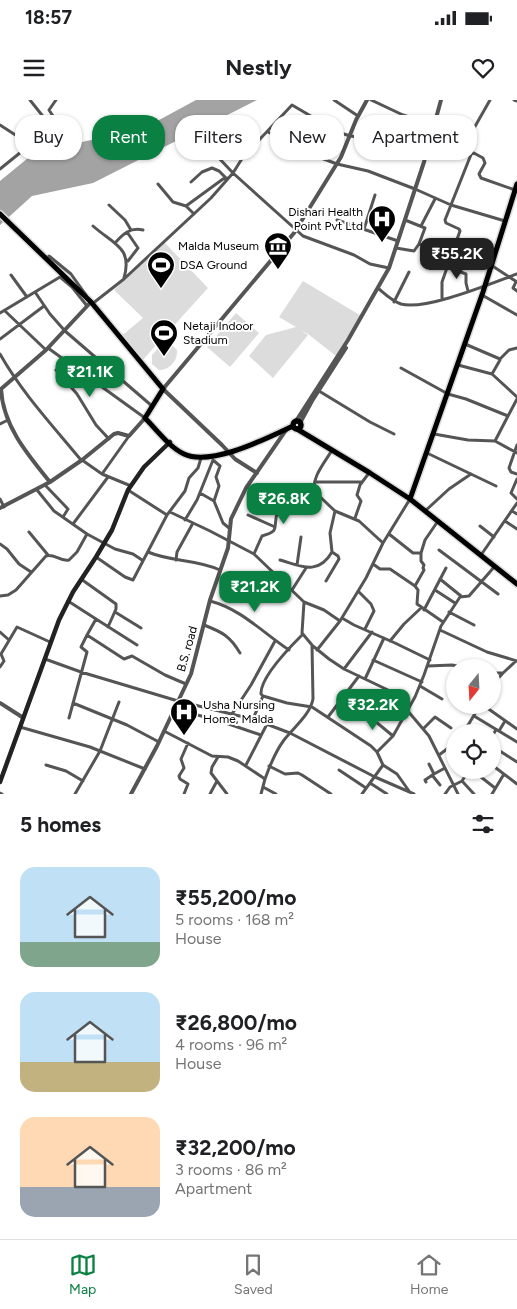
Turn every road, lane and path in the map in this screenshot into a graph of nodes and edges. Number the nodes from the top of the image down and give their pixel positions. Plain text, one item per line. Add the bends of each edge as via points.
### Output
1 (30, 100) edge
2 (56, 100) edge
3 (334, 100) edge
4 (367, 100) edge
5 (371, 100) edge
6 (441, 100) edge
7 (490, 100) edge
8 (356, 115) edge
9 (359, 115) edge
10 (405, 115) edge
11 (437, 115) edge
12 (477, 123) edge
13 (0, 125) edge
14 (354, 126) edge
15 (268, 132) junction
16 (350, 136) junction
17 (354, 136) edge
18 (477, 155) edge
19 (221, 160) edge
20 (424, 160) edge
21 (469, 160) edge
22 (336, 164) junction
23 (0, 169) edge
24 (233, 173) junction
25 (227, 178) junction
26 (191, 182) dead end
27 (158, 184) dead end
28 (517, 184) edge
29 (415, 189) junction
30 (515, 190) junction
31 (374, 196) dead end
32 (435, 199) junction
33 (514, 203) edge
34 (109, 205) dead end
35 (451, 205) junction
36 (186, 206) junction
37 (0, 214) edge
38 (194, 214) junction
39 (337, 220) dead end
40 (405, 220) junction
41 (505, 221) junction
42 (93, 226) dead end
43 (421, 226) junction
44 (364, 229) junction
45 (142, 230) dead end
46 (296, 230) junction
47 (129, 231) junction
48 (398, 241) junction
49 (115, 243) junction
50 (419, 244) junction
51 (396, 248) junction
52 (49, 256) dead end
53 (450, 256) junction
54 (128, 262) junction
55 (491, 265) junction
56 (447, 267) junction
57 (389, 268) junction
58 (409, 272) dead end
59 (517, 274) edge
60 (11, 275) dead end
61 (507, 277) junction
62 (124, 279) junction
63 (516, 282) edge
64 (380, 286) junction
65 (484, 286) junction
66 (468, 291) junction
67 (517, 291) edge
68 (35, 292) junction
69 (482, 295) junction
70 (27, 297) junction
71 (442, 299) junction
72 (394, 302) junction
73 (90, 303) junction
74 (44, 306) junction
75 (5, 311) junction
76 (0, 314) edge
77 (517, 315) edge
78 (18, 325) junction
79 (65, 331) junction
80 (0, 339) edge
81 (465, 344) junction
82 (517, 348) edge
83 (47, 349) junction
84 (0, 354) edge
85 (500, 359) junction
86 (457, 365) junction
87 (401, 368) dead end
88 (56, 370) dead end
89 (492, 374) junction
90 (14, 378) junction
91 (0, 388) edge
92 (163, 389) junction
93 (319, 391) junction
94 (448, 394) junction
95 (517, 398) edge
96 (152, 406) junction
97 (508, 416) junction
98 (144, 418) junction
99 (8, 420) junction
100 (0, 424) edge
101 (294, 426) junction
102 (394, 434) dead end
103 (434, 434) junction
104 (129, 436) junction
105 (109, 439) junction
106 (494, 441) junction
107 (170, 442) junction
108 (517, 444) edge
109 (332, 450) junction
110 (227, 452) junction
111 (516, 452) edge
112 (428, 453) junction
113 (201, 458) junction
114 (212, 458) junction
115 (82, 460) junction
116 (218, 463) junction
117 (258, 473) junction
118 (370, 473) junction
119 (102, 474) junction
120 (471, 474) junction
121 (517, 474) edge
122 (108, 477) junction
123 (517, 479) edge
124 (50, 482) junction
125 (315, 482) junction
126 (362, 482) junction
127 (45, 485) junction
128 (496, 486) dead end
129 (129, 488) junction
130 (37, 490) junction
131 (285, 490) dead end
132 (200, 494) junction
133 (0, 499) edge
134 (410, 499) junction
135 (517, 499) edge
136 (214, 501) junction
137 (517, 503) edge
138 (2, 507) edge
139 (335, 511) junction
140 (425, 511) junction
141 (512, 511) junction
142 (168, 514) junction
143 (517, 514) edge
144 (248, 515) dead end
145 (63, 517) junction
146 (355, 518) junction
147 (185, 520) junction
148 (504, 521) junction
149 (438, 522) junction
150 (193, 523) junction
151 (73, 524) junction
152 (480, 526) dead end
153 (275, 527) junction
154 (229, 528) junction
155 (517, 529) edge
156 (29, 532) dead end
157 (87, 534) junction
158 (389, 534) junction
159 (301, 537) dead end
160 (494, 537) junction
161 (230, 541) junction
162 (105, 542) junction
163 (383, 543) junction
164 (0, 544) edge
165 (439, 550) dead end
166 (148, 552) junction
167 (332, 552) junction
168 (420, 553) junction
169 (254, 554) junction
170 (48, 555) junction
171 (481, 555) junction
172 (96, 557) junction
173 (142, 560) junction
174 (176, 560) junction
175 (280, 560) dead end
176 (373, 564) junction
177 (297, 565) junction
178 (495, 566) junction
179 (306, 568) junction
180 (446, 568) dead end
181 (220, 570) junction
182 (31, 572) junction
183 (81, 579) junction
184 (440, 579) junction
185 (326, 581) dead end
186 (482, 582) junction
187 (517, 584) edge
188 (415, 586) junction
189 (292, 590) junction
190 (435, 590) junction
191 (358, 591) junction
192 (498, 594) dead end
193 (0, 596) edge
194 (461, 596) junction
195 (210, 600) junction
196 (68, 601) junction
197 (304, 602) junction
198 (455, 603) junction
199 (423, 609) junction
200 (115, 612) junction
201 (449, 612) junction
202 (96, 619) junction
203 (341, 620) junction
204 (443, 622) junction
205 (204, 625) junction
206 (474, 625) dead end
207 (108, 627) junction
208 (141, 628) dead end
209 (365, 629) junction
210 (440, 630) junction
211 (0, 632) edge
212 (372, 632) junction
213 (87, 635) junction
214 (302, 635) junction
215 (384, 638) junction
216 (9, 640) junction
217 (275, 641) junction
218 (390, 641) junction
219 (50, 642) junction
220 (137, 645) dead end
221 (312, 645) junction
222 (289, 650) junction
223 (317, 650) junction
224 (240, 653) dead end
225 (44, 658) junction
226 (374, 660) junction
227 (430, 660) junction
228 (517, 661) edge
229 (446, 665) edge
230 (428, 666) junction
231 (0, 667) edge
232 (344, 669) junction
233 (81, 672) junction
234 (503, 673) joint
235 (501, 675) edge
236 (359, 676) junction
237 (365, 679) junction
238 (186, 684) junction
239 (421, 684) junction
240 (263, 696) junction
241 (442, 700) dead end
242 (178, 701) junction
243 (119, 702) dead end
244 (0, 703) edge
245 (73, 703) junction
246 (312, 707) junction
247 (174, 709) junction
248 (406, 711) junction
249 (364, 712) dead end
250 (232, 714) junction
251 (495, 714) edge
252 (474, 716) joint
253 (22, 717) junction
254 (68, 718) dead end
255 (328, 718) junction
256 (113, 719) junction
257 (252, 719) junction
258 (505, 721) junction
259 (267, 724) junction
260 (470, 724) edge
261 (487, 724) edge
262 (446, 725) edge
263 (20, 726) junction
264 (501, 726) edge
265 (423, 729) junction
266 (517, 729) edge
267 (164, 731) junction
268 (501, 732) edge
269 (290, 733) junction
270 (262, 735) junction
271 (393, 736) junction
272 (159, 742) junction
273 (517, 742) edge
274 (188, 743) junction
275 (446, 750) edge
276 (100, 751) junction
277 (377, 752) junction
278 (501, 752) edge
279 (439, 755) junction
280 (218, 757) junction
281 (517, 762) edge
282 (429, 764) dead end
283 (46, 765) dead end
284 (246, 765) junction
285 (384, 765) junction
286 (270, 766) junction
287 (445, 768) junction
288 (145, 769) junction
289 (339, 770) dead end
290 (501, 772) edge
291 (433, 774) junction
292 (504, 774) junction
293 (375, 777) junction
294 (265, 779) junction
295 (482, 779) edge
296 (83, 781) junction
297 (218, 781) junction
298 (462, 781) joint
299 (0, 782) edge
300 (426, 782) dead end
301 (370, 783) junction
302 (517, 784) edge
303 (440, 785) dead end
304 (454, 785) junction
305 (263, 787) junction
306 (366, 788) junction
307 (495, 788) junction
308 (410, 792) junction
309 (75, 794) edge
310 (131, 794) edge
311 (184, 794) edge
312 (210, 794) edge
313 (227, 794) edge
314 (261, 794) edge
315 (276, 794) edge
316 (331, 794) edge
317 (362, 794) edge
318 (388, 794) edge
319 (414, 794) edge
320 (445, 794) edge
321 (458, 794) edge
322 (474, 794) edge
323 (492, 794) edge

1 - 2 street via 49,124 55,119 49,110
3 - 8 street
4 - 9 street
5 - 10 street
6 - 11 street
7 - 12 street
13 - 23 street via 17,136 26,148
14 - 16 street
15 - 16 street via 292,105
15 - 22 street
15 - 24 street via 243,157
16 - 17 street
16 - 22 street
18 - 30 street via 484,160 479,174 481,178
19 - 24 street
20 - 29 street
21 - 35 street
22 - 29 street via 368,171
22 - 46 street
24 - 25 street
24 - 46 street
25 - 26 street via 212,168
25 - 36 street
25 - 38 street
27 - 36 street via 173,202
28 - 30 main road
29 - 32 street
29 - 40 street
30 - 33 main road
31 - 44 street
32 - 35 street
32 - 43 street
33 - 41 main road
34 - 47 street via 125,220
35 - 41 street
35 - 53 street via 445,221 460,231
36 - 38 street
37 - 73 main road
38 - 62 street
39 - 44 street
40 - 43 street
40 - 48 street
41 - 55 main road
42 - 49 street
43 - 50 street via 425,229
44 - 48 street
45 - 47 street
46 - 57 street via 309,239 370,264
46 - 92 street
47 - 49 street
47 - 54 street via 138,248
48 - 51 street
49 - 54 street via 123,250
50 - 51 street via 414,251
50 - 53 street
51 - 57 street
52 - 73 street via 71,274
53 - 56 street
54 - 62 street
55 - 61 street
55 - 65 main road
56 - 66 street via 466,274
56 - 71 street via 442,282
57 - 64 street
58 - 72 street
59 - 61 street
60 - 70 street
61 - 63 street
61 - 65 street
62 - 73 street
63 - 67 street via 513,288
64 - 72 street
64 - 93 street
64 - 101 street
65 - 66 street
65 - 69 main road
66 - 71 street
68 - 70 street
68 - 73 street via 61,277
68 - 74 street
69 - 77 street
69 - 81 main road
70 - 75 street
71 - 72 street via 415,306
73 - 79 street
73 - 92 main road
74 - 78 street
74 - 79 street
75 - 76 street
75 - 78 street
78 - 80 street
78 - 83 street
79 - 83 street
79 - 96 street
81 - 85 street
81 - 86 main road
82 - 85 street via 509,350
83 - 90 street
83 - 98 street
84 - 90 street
85 - 89 street
86 - 89 street
86 - 94 main road
87 - 94 street
88 - 105 street
89 - 95 street
90 - 91 street
90 - 115 street
91 - 99 street
92 - 96 main road
92 - 110 street
93 - 101 street
93 - 102 street
94 - 97 street
94 - 103 main road
95 - 97 street
96 - 98 main road
97 - 106 street
98 - 104 street
98 - 107 main road
99 - 100 street
99 - 124 street via 23,447
101 - 109 main road
101 - 110 main road
101 - 117 street, B.S. road
103 - 106 street
103 - 112 main road
104 - 105 street via 118,433
104 - 119 street
105 - 115 street
106 - 111 street
107 - 113 main road via 185,454
107 - 129 main road via 144,467
108 - 111 street
109 - 118 main road
109 - 125 street
110 - 114 main road
110 - 116 street
110 - 117 street
111 - 121 street via 509,471
112 - 120 street
112 - 134 main road
113 - 114 main road
113 - 142 street via 185,491
114 - 116 street
114 - 132 street
115 - 119 street
115 - 124 street
116 - 136 street via 216,477 219,486
117 - 154 street, B.S. road via 240,500
118 - 126 street
118 - 134 main road
119 - 122 street
120 - 128 street
120 - 140 street via 448,489
122 - 129 street
122 - 151 street
123 - 135 street via 512,493
124 - 127 street
125 - 126 street
125 - 139 street via 315,492
126 - 146 street via 357,494 361,499
127 - 130 street
127 - 145 street via 68,509
129 - 142 street
129 - 162 main road
130 - 138 street
130 - 145 street
131 - 153 street via 287,508 277,514
132 - 136 street
132 - 147 street
133 - 138 street
134 - 140 main road
134 - 158 street
136 - 154 street via 223,523
137 - 141 street
139 - 146 street
139 - 167 street via 330,533
140 - 149 main road
141 - 143 street
141 - 148 street
142 - 147 street
142 - 166 street
144 - 153 street
145 - 151 street
146 - 163 street
147 - 150 street
148 - 155 street
148 - 160 street
149 - 168 street
149 - 171 main road
150 - 161 street
150 - 174 street
151 - 157 street
152 - 160 street
153 - 169 street via 272,534 260,538
154 - 161 street, B.S. road
156 - 170 street
157 - 162 street
157 - 170 street via 69,560 62,561
158 - 163 street
158 - 168 street via 414,553
159 - 177 street
160 - 171 street
161 - 169 street
161 - 181 street, B.S. road
162 - 172 main road
162 - 173 street
163 - 176 street
164 - 182 street
165 - 186 street
166 - 173 street
166 - 174 street
167 - 179 street via 322,564
167 - 185 street via 339,559
168 - 188 street via 424,570
169 - 189 street
170 - 182 street
171 - 178 main road
172 - 173 street via 133,580
172 - 183 main road
174 - 181 street
175 - 177 street
176 - 188 street via 380,569 390,569
176 - 191 street
177 - 179 street
178 - 186 street
178 - 187 main road
179 - 189 street
180 - 184 street
181 - 195 street, B.S. road
182 - 193 street via 12,593
183 - 196 main road
183 - 200 street via 116,604
184 - 190 street
184 - 194 street
186 - 192 street
186 - 194 street via 469,596
188 - 199 street via 418,590 417,604
189 - 197 street
190 - 198 street
190 - 199 street
191 - 203 street
191 - 209 street via 374,611
194 - 198 street
195 - 205 street, B.S. road
195 - 217 street via 230,608
196 - 202 street
196 - 219 main road
197 - 203 street
197 - 214 street
198 - 201 street
199 - 204 street
199 - 218 street
200 - 207 street
200 - 208 street
201 - 204 street
201 - 206 street
202 - 207 street
202 - 213 street
203 - 209 street
203 - 223 street
204 - 210 street
205 - 224 street via 225,635
205 - 238 street, B.S. road
207 - 220 street
209 - 212 street
210 - 227 street
210 - 228 street
211 - 216 street
212 - 215 street
212 - 232 street
213 - 233 street via 81,647 87,651
213 - 238 street via 124,659 132,656
214 - 221 street
214 - 222 street
215 - 218 street
215 - 226 street
216 - 219 street via 17,627
216 - 231 street via 1,654 4,661
217 - 222 street
217 - 250 street
218 - 227 street
219 - 225 main road
221 - 223 street
221 - 246 street
222 - 240 street via 265,680 260,692
223 - 232 street
225 - 233 street
225 - 253 main road
226 - 237 street
226 - 239 street
227 - 230 street
228 - 234 street
229 - 230 street
230 - 239 street
232 - 236 street
233 - 242 street
233 - 245 street
234 - 235 street
236 - 237 street
236 - 255 street
237 - 248 street via 388,690
238 - 242 street, B.S. road
239 - 241 street
239 - 248 street
240 - 246 street
240 - 257 street
242 - 247 street, B.S. road
242 - 250 street
243 - 256 street
244 - 253 street
245 - 254 street
245 - 256 street
246 - 255 street
246 - 269 street
247 - 267 street, B.S. road
247 - 270 street
248 - 265 street
248 - 271 street
249 - 271 street
250 - 257 street
251 - 258 street
252 - 260 street
252 - 261 street
253 - 263 main road
255 - 277 street
256 - 272 street
256 - 276 street
257 - 259 street
258 - 264 street
258 - 266 street
259 - 269 street
259 - 270 street
262 - 265 street via 435,717
263 - 276 street
263 - 299 main road
265 - 279 street
267 - 272 street, B.S. road
267 - 274 street
268 - 273 street
269 - 286 street
269 - 293 street
270 - 284 street
271 - 277 street
272 - 288 street, B.S. road
274 - 280 street
274 - 311 street via 181,757 184,768 179,776 188,784
275 - 279 street
276 - 288 street
276 - 296 street
277 - 285 street
278 - 281 street
279 - 287 street
280 - 284 street via 233,758
280 - 297 street via 210,770
282 - 291 street
283 - 296 street
284 - 294 street
285 - 293 street
285 - 308 street via 397,774
286 - 294 street
286 - 316 street via 285,774 302,775
287 - 291 street
287 - 304 street
288 - 310 street, B.S. road
289 - 306 street
290 - 292 street
291 - 300 street
291 - 303 street
292 - 302 street
292 - 307 street
293 - 301 street
293 - 308 street
294 - 305 street
295 - 307 street
296 - 309 street
297 - 312 street
297 - 313 street
298 - 304 street
298 - 322 street
301 - 306 street
301 - 318 street
304 - 320 street
304 - 321 street
305 - 314 street
305 - 315 street
306 - 317 street
307 - 323 street
308 - 319 street

